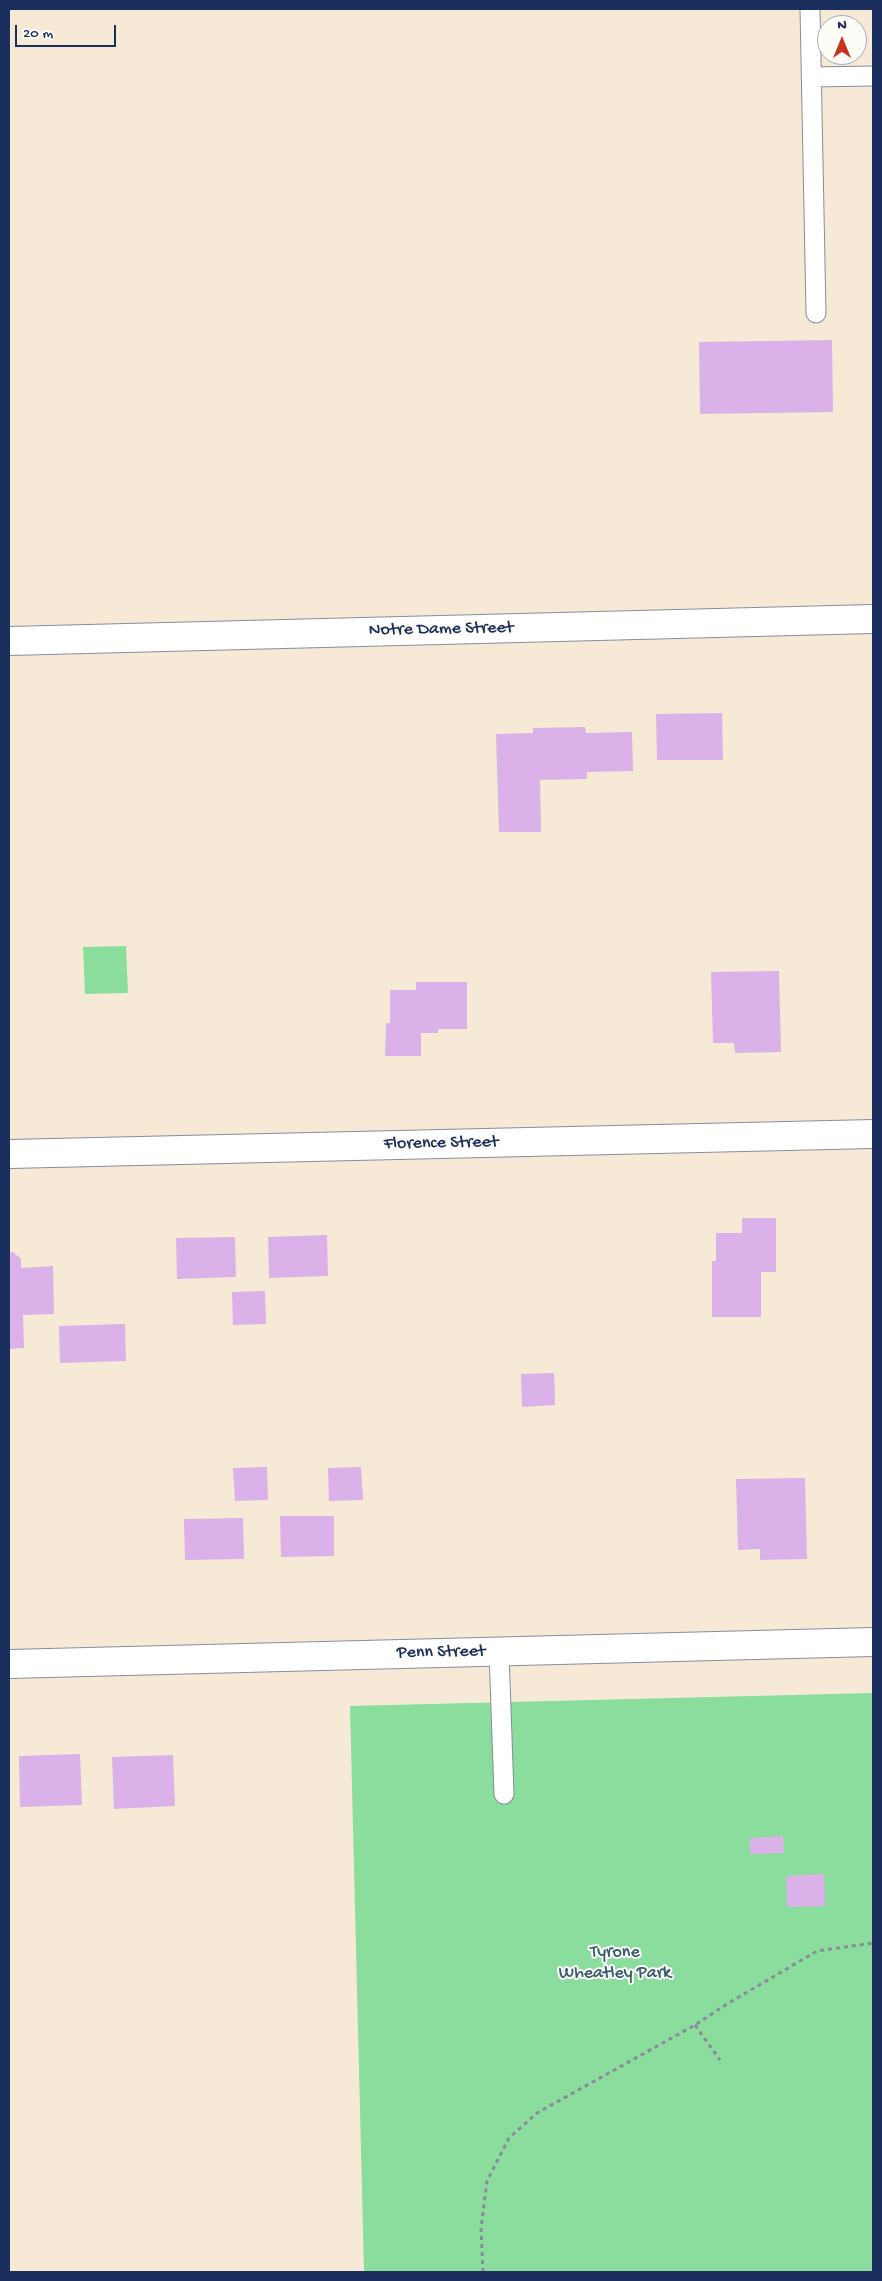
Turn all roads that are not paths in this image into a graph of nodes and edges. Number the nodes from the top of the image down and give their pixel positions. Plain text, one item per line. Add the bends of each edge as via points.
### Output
1 (810, 9) edge
2 (873, 76) edge
3 (811, 77) junction
4 (816, 313) dead end
5 (873, 620) edge
6 (9, 641) edge
7 (873, 1134) edge
8 (9, 1154) edge
9 (873, 1642) edge
10 (499, 1652) junction
11 (9, 1664) edge
12 (504, 1794) dead end

1 - 3 lane
2 - 3 lane
3 - 4 lane
5 - 6 street, Notre Dame Street
7 - 8 street, Florence Street
9 - 10 street, Penn Street
10 - 11 street, Penn Street
10 - 12 lane

